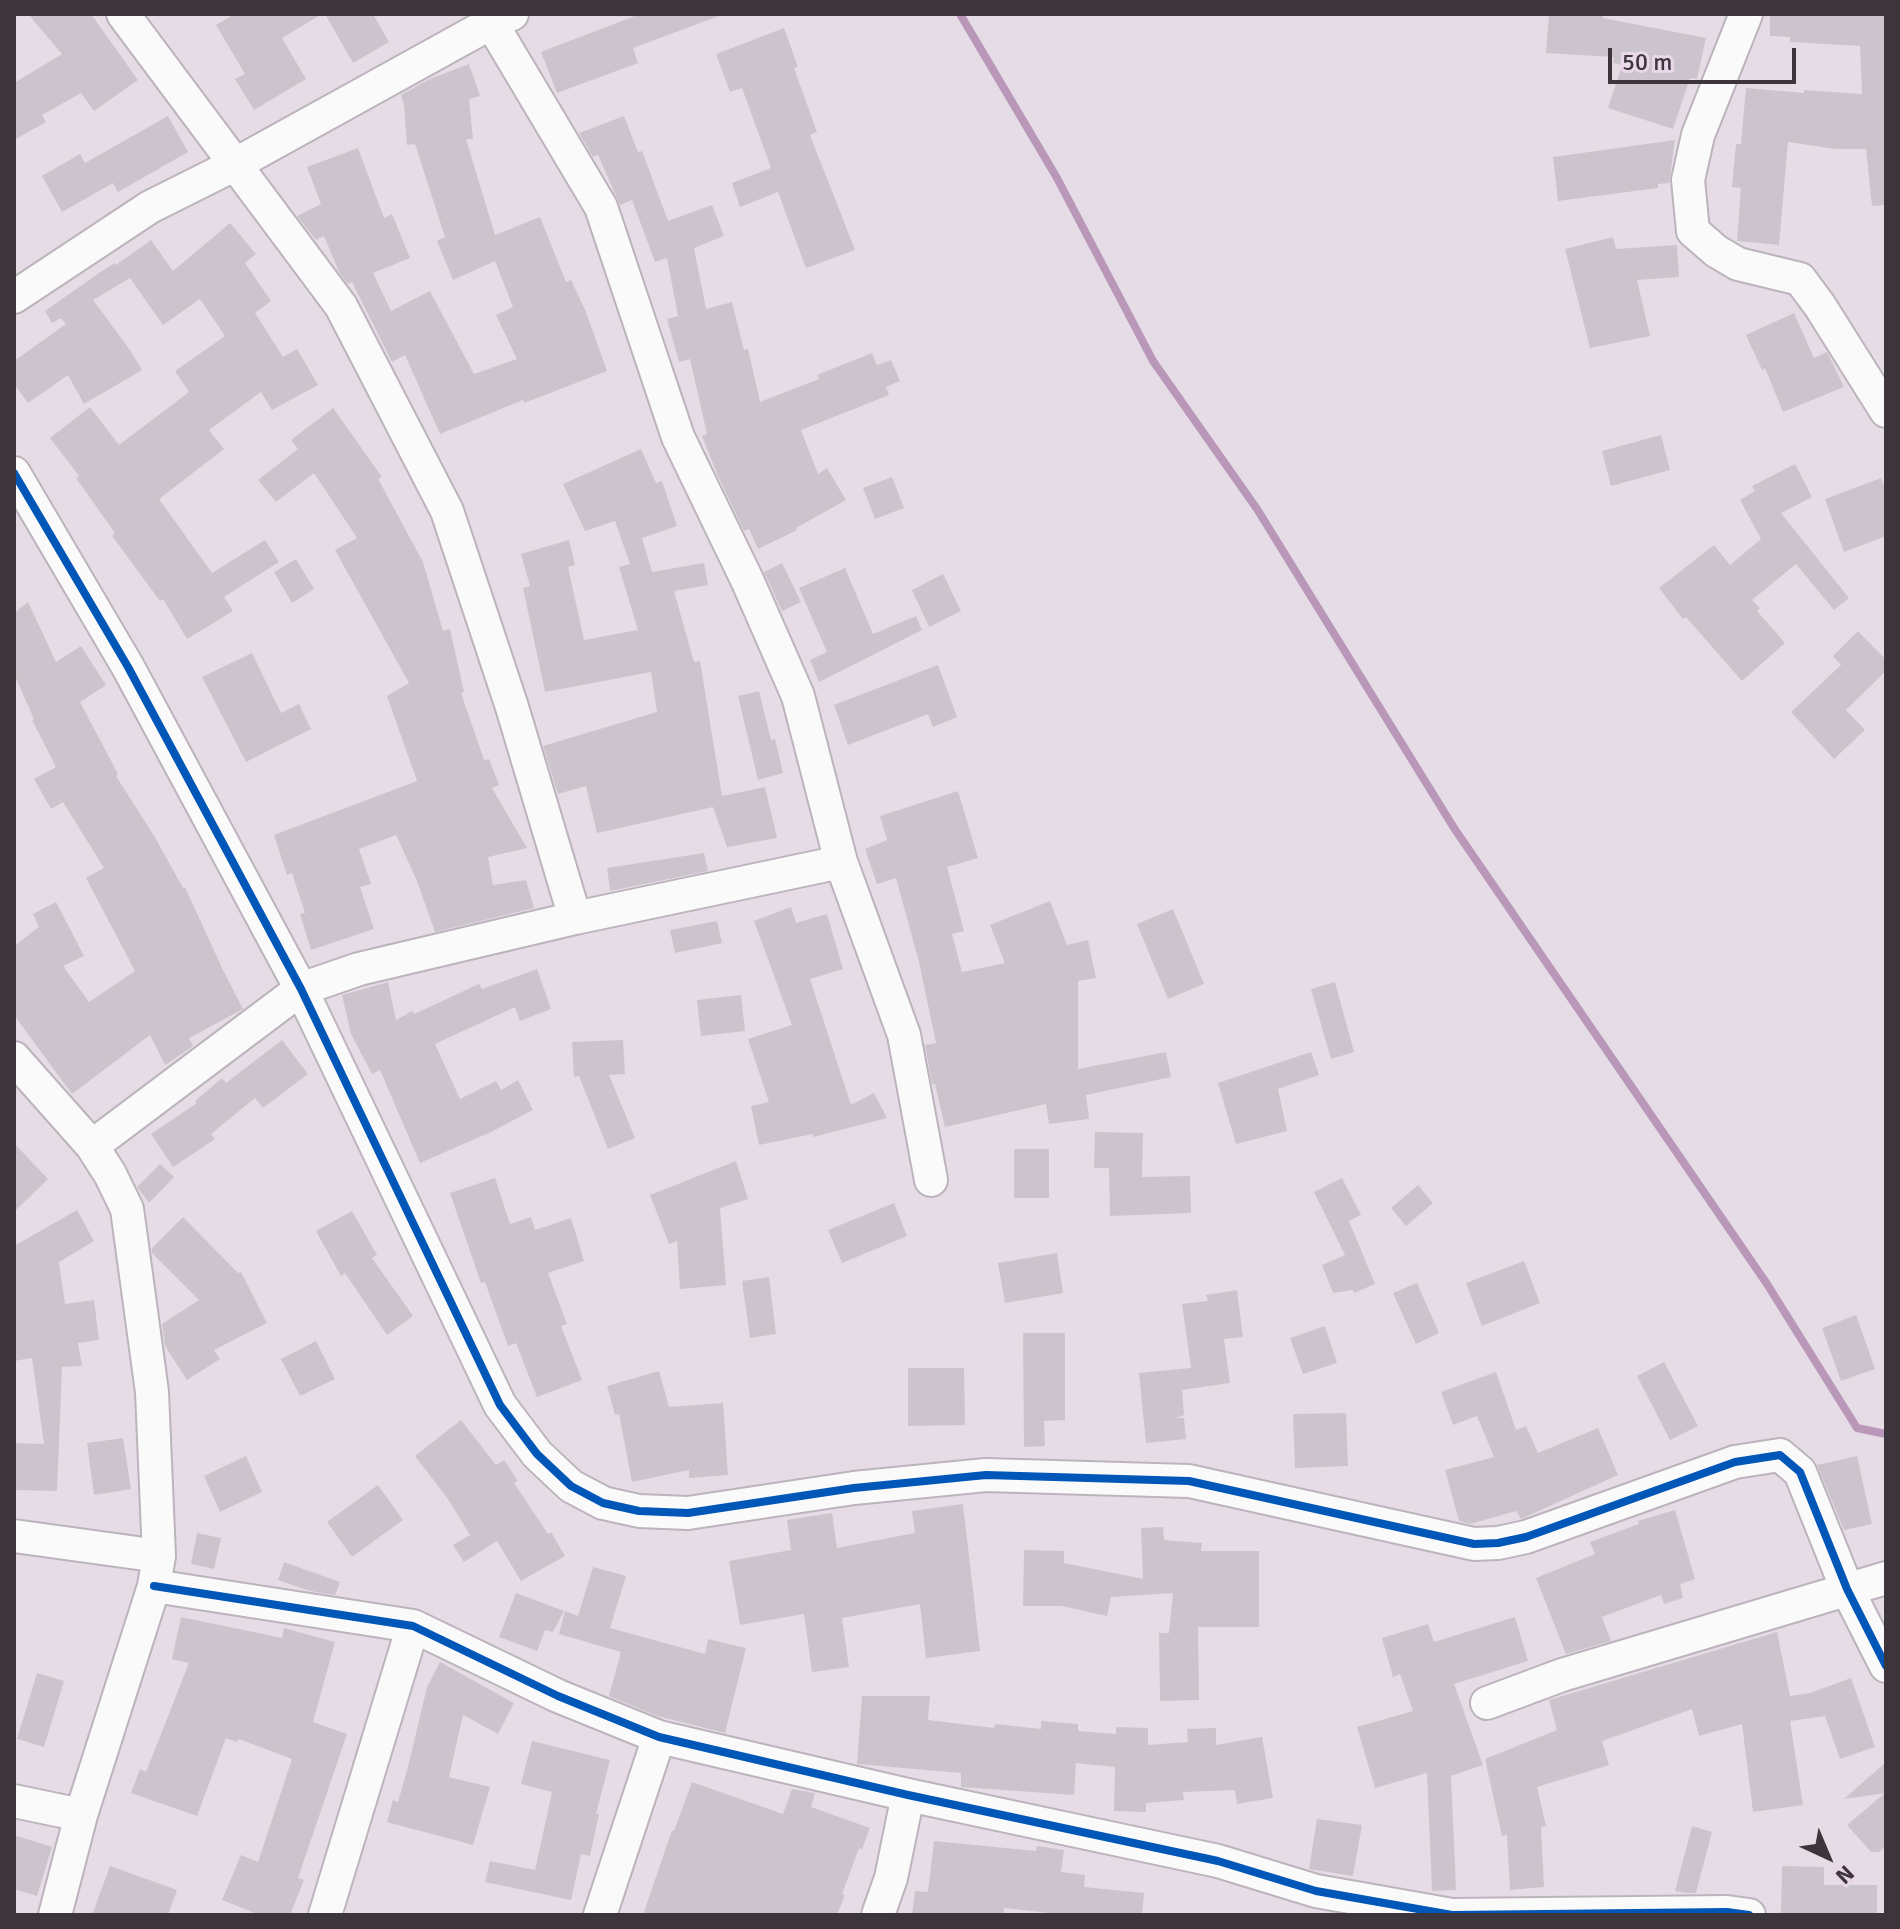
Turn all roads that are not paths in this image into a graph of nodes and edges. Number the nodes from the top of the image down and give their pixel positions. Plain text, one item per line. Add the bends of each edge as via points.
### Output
1 (123, 14) edge
2 (1746, 14) edge
3 (496, 17) edge
4 (234, 165) junction
5 (14, 297) edge
6 (1886, 411) edge
7 (14, 473) edge
8 (841, 862) junction
9 (575, 918) junction
10 (301, 989) junction
11 (14, 1058) edge
12 (92, 1146) junction
13 (931, 1180) dead end
14 (14, 1536) edge
15 (156, 1571) junction
16 (1886, 1578) edge
17 (1847, 1589) junction
18 (413, 1626) junction
19 (1886, 1666) edge
20 (1487, 1703) dead end
21 (659, 1737) junction
22 (908, 1795) junction
23 (14, 1801) edge
24 (81, 1815) junction
25 (55, 1915) edge
26 (325, 1915) edge
27 (600, 1915) edge
28 (878, 1915) edge
29 (1749, 1915) edge

1 - 4 street
2 - 6 street via 1698,135 1688,180 1693,231 1738,264 1800,279
3 - 4 street
3 - 8 street via 601,207 678,437 798,696
4 - 5 street via 150,207
4 - 9 street via 341,306 447,511
7 - 10 street via 128,667
8 - 9 street
8 - 13 street via 904,1035
9 - 10 street via 359,969
10 - 12 street
10 - 17 street via 500,1405 559,1475 603,1503 688,1513 986,1475 1189,1481 1486,1544 1526,1537 1735,1462 1780,1455 1800,1472
11 - 12 street
12 - 15 street via 127,1209 152,1392
14 - 15 street
15 - 18 street
15 - 24 street
16 - 17 street
17 - 19 street
17 - 20 street via 1562,1675
18 - 21 street via 558,1696
18 - 26 street
21 - 22 street
21 - 27 street
22 - 28 street
22 - 29 street via 1218,1861 1316,1891 1452,1915
23 - 24 street
24 - 25 street

